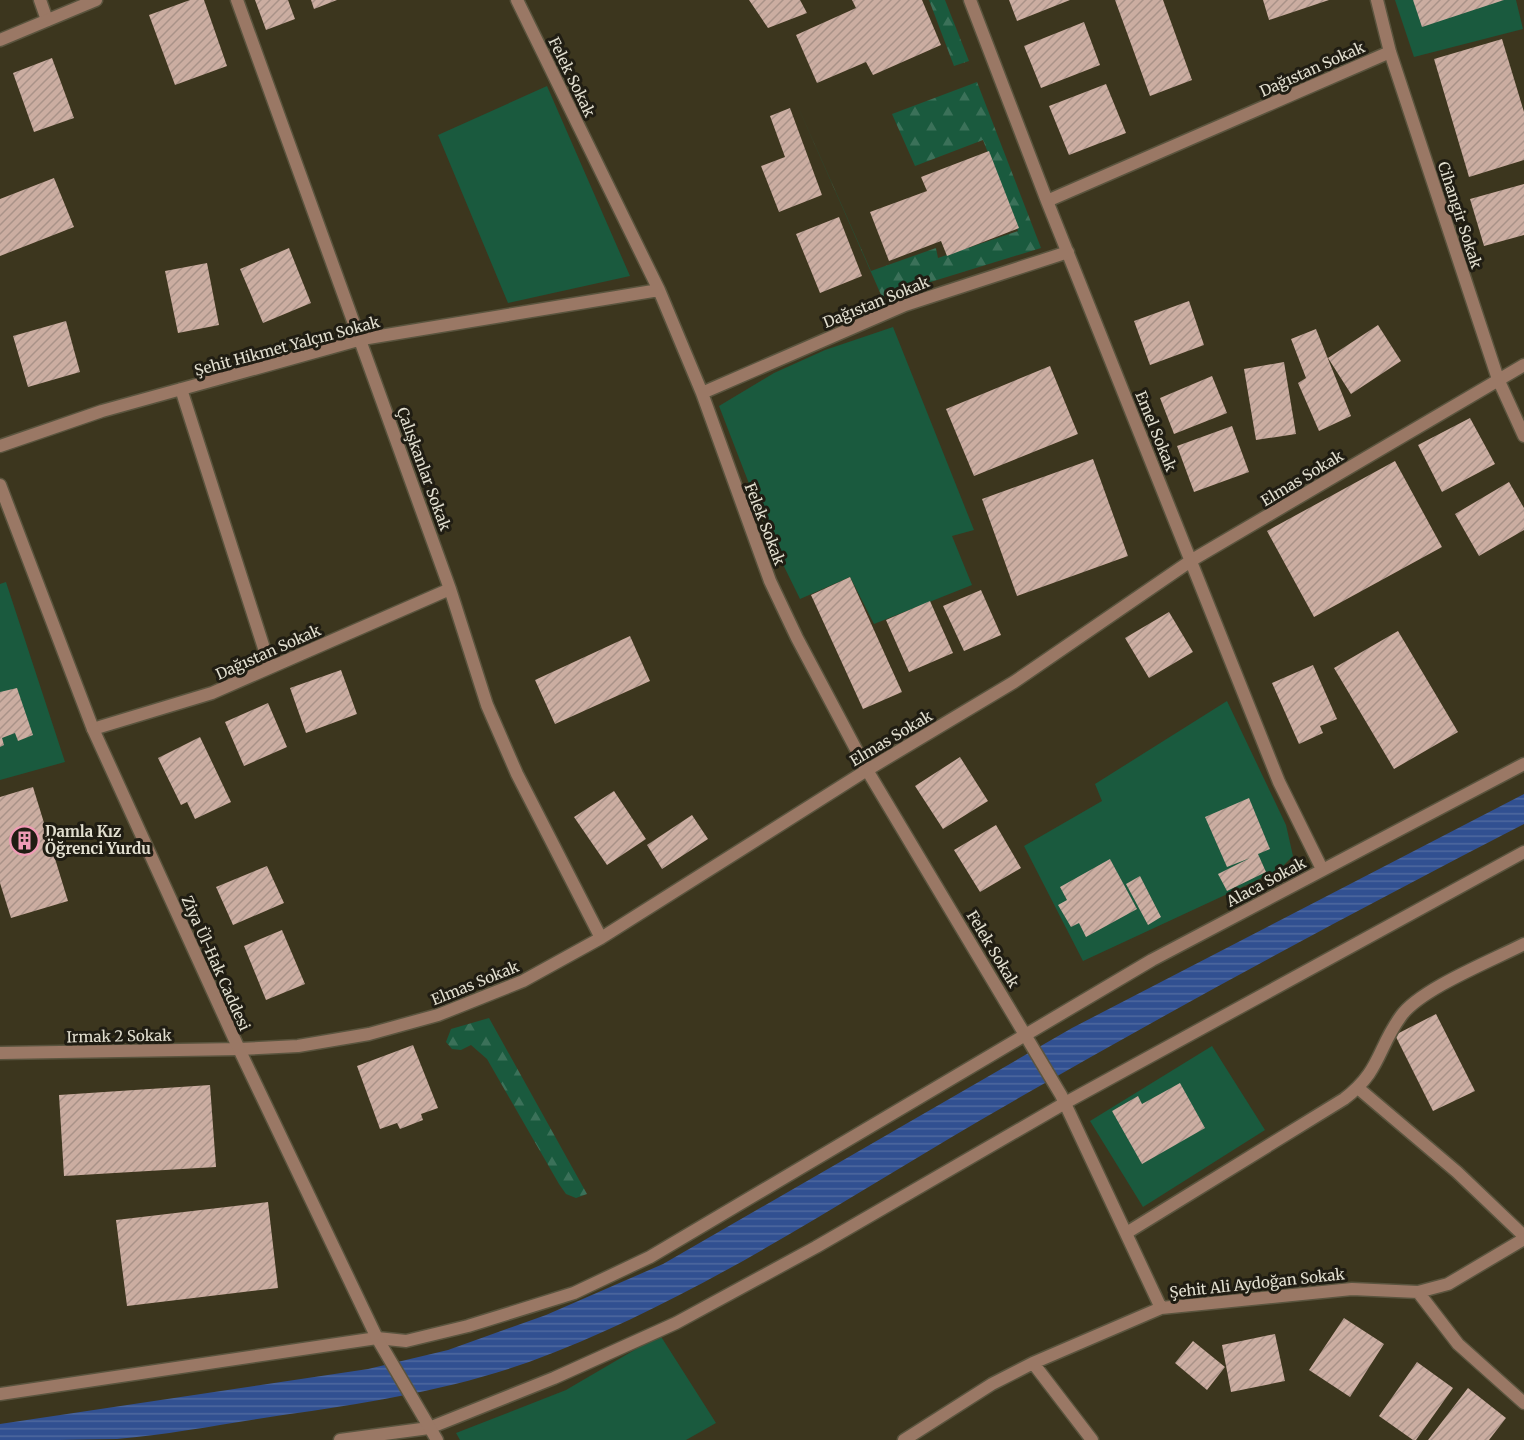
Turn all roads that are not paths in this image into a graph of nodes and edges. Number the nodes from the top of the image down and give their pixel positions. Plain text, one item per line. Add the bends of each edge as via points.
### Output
1 (40, 0) edge
2 (96, 0) edge
3 (237, 0) edge
4 (517, 0) edge
5 (970, 0) edge
6 (1377, 0) edge
7 (47, 20) junction
8 (0, 40) edge
9 (1390, 52) junction
10 (1047, 201) junction
11 (1068, 252) junction
12 (659, 290) junction
13 (362, 339) junction
14 (1524, 365) edge
15 (1498, 379) junction
16 (181, 389) junction
17 (702, 393) junction
18 (1524, 436) edge
19 (0, 446) edge
20 (0, 485) edge
21 (1192, 560) junction
22 (450, 589) junction
23 (270, 667) junction
24 (93, 729) junction
25 (1524, 764) edge
26 (867, 770) junction
27 (1524, 852) edge
28 (1322, 869) junction
29 (601, 938) junction
30 (1524, 944) edge
31 (1028, 1035) junction
32 (239, 1050) junction
33 (0, 1053) edge
34 (1358, 1088) junction
35 (1063, 1099) junction
36 (1128, 1232) junction
37 (1524, 1237) edge
38 (1418, 1292) junction
39 (1161, 1308) junction
40 (380, 1342) junction
41 (1032, 1363) junction
42 (0, 1394) edge
43 (1524, 1402) edge
44 (428, 1426) junction
45 (340, 1440) edge
46 (437, 1440) edge
47 (904, 1440) edge
48 (1092, 1440) edge

1 - 7 street
2 - 7 street
3 - 13 street, Çalışkanlar Sokak
4 - 12 street, Felek Sokak
5 - 10 street, Emel Sokak
6 - 9 street, Cihangir Sokak
7 - 8 street
9 - 10 street, Dağıstan Sokak
9 - 15 street, Cihangir Sokak
10 - 11 street, Emel Sokak
11 - 17 street, Dağıstan Sokak via 905,305
11 - 21 street, Emel Sokak
12 - 13 street, Şehit Hikmet Yalçın Sokak
12 - 17 street, Felek Sokak
13 - 16 street, Şehit Hikmet Yalçın Sokak
13 - 22 street, Çalışkanlar Sokak
14 - 15 street, Elmas Sokak
15 - 18 street, Cihangir Sokak
15 - 21 street, Elmas Sokak
16 - 19 street, Şehit Hikmet Yalçın Sokak
16 - 23 street
17 - 26 street, Felek Sokak via 770,581
20 - 24 street, Ziya Ül-Hak Caddesi
21 - 26 street, Elmas Sokak via 1014,682
21 - 28 street, Emel Sokak via 1279,782
22 - 23 street, Dağıstan Sokak
22 - 29 street, Çalışkanlar Sokak via 487,705 517,774
23 - 24 street, Dağıstan Sokak via 212,693
24 - 32 street, Ziya Ül-Hak Caddesi
25 - 28 street, Alaca Sokak
26 - 29 street, Elmas Sokak
26 - 31 street, Felek Sokak
27 - 35 street
28 - 31 street, Alaca Sokak via 1152,960
29 - 32 street, Elmas Sokak via 523,981 438,1015 369,1034
30 - 34 street via 1430,992 1402,1014 1372,1073
31 - 35 street, Felek Sokak
31 - 40 street, Alaca Sokak via 640,1262 573,1293 468,1326 406,1341
32 - 33 street, Irmak 2 Sokak
32 - 40 street, Ziya Ül-Hak Caddesi
34 - 36 street
34 - 37 street via 1457,1172
35 - 36 street
35 - 44 street via 816,1247 676,1323 554,1378
36 - 39 street
37 - 38 street, Şehit Ali Aydoğan Sokak via 1448,1284
38 - 39 street, Şehit Ali Aydoğan Sokak via 1352,1289
38 - 43 street via 1458,1344
39 - 41 street, Şehit Ali Aydoğan Sokak
40 - 42 street, Alaca Sokak
40 - 44 street, Ziya Ül-Hak Caddesi
41 - 47 street, Şehit Ali Aydoğan Sokak
41 - 48 street
44 - 45 street
44 - 46 street, Ziya Ül-Hak Caddesi

